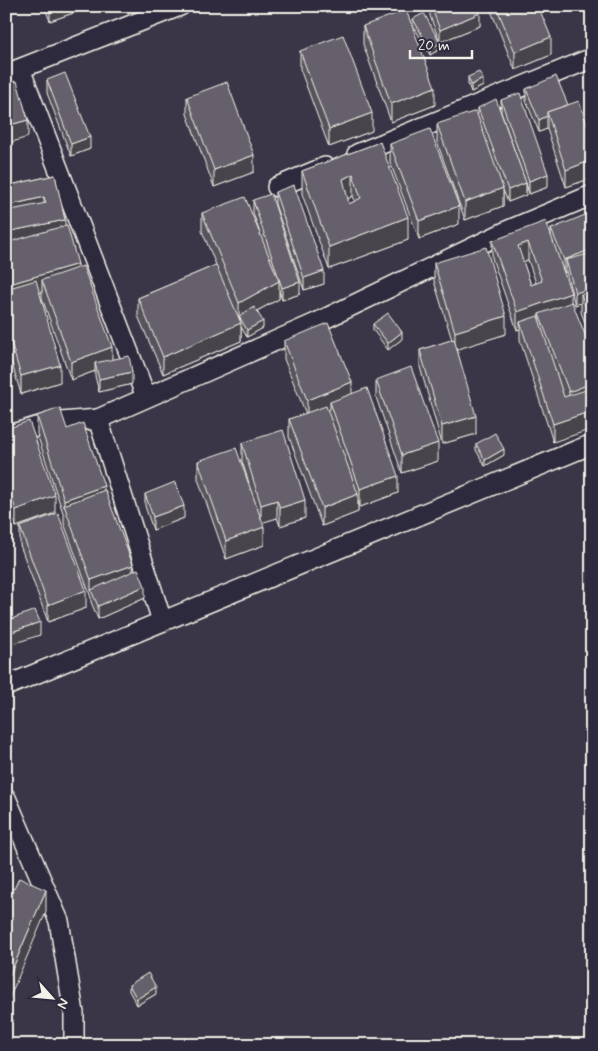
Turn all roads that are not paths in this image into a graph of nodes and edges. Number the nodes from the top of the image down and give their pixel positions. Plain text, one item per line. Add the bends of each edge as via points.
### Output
1 (180, 6) edge
2 (592, 58) edge
3 (13, 72) edge
4 (277, 187) dead end
5 (592, 195) edge
6 (146, 397) junction
7 (98, 419) junction
8 (6, 436) edge
9 (592, 444) edge
10 (162, 621) junction
11 (6, 686) edge
12 (6, 798) edge
13 (74, 1045) edge

1 - 3 street
2 - 4 street
3 - 6 street
5 - 6 street via 509,230 316,323
6 - 7 street
7 - 8 street via 50,423
7 - 10 street
9 - 10 street
10 - 11 street
12 - 13 street via 59,921 74,1013

